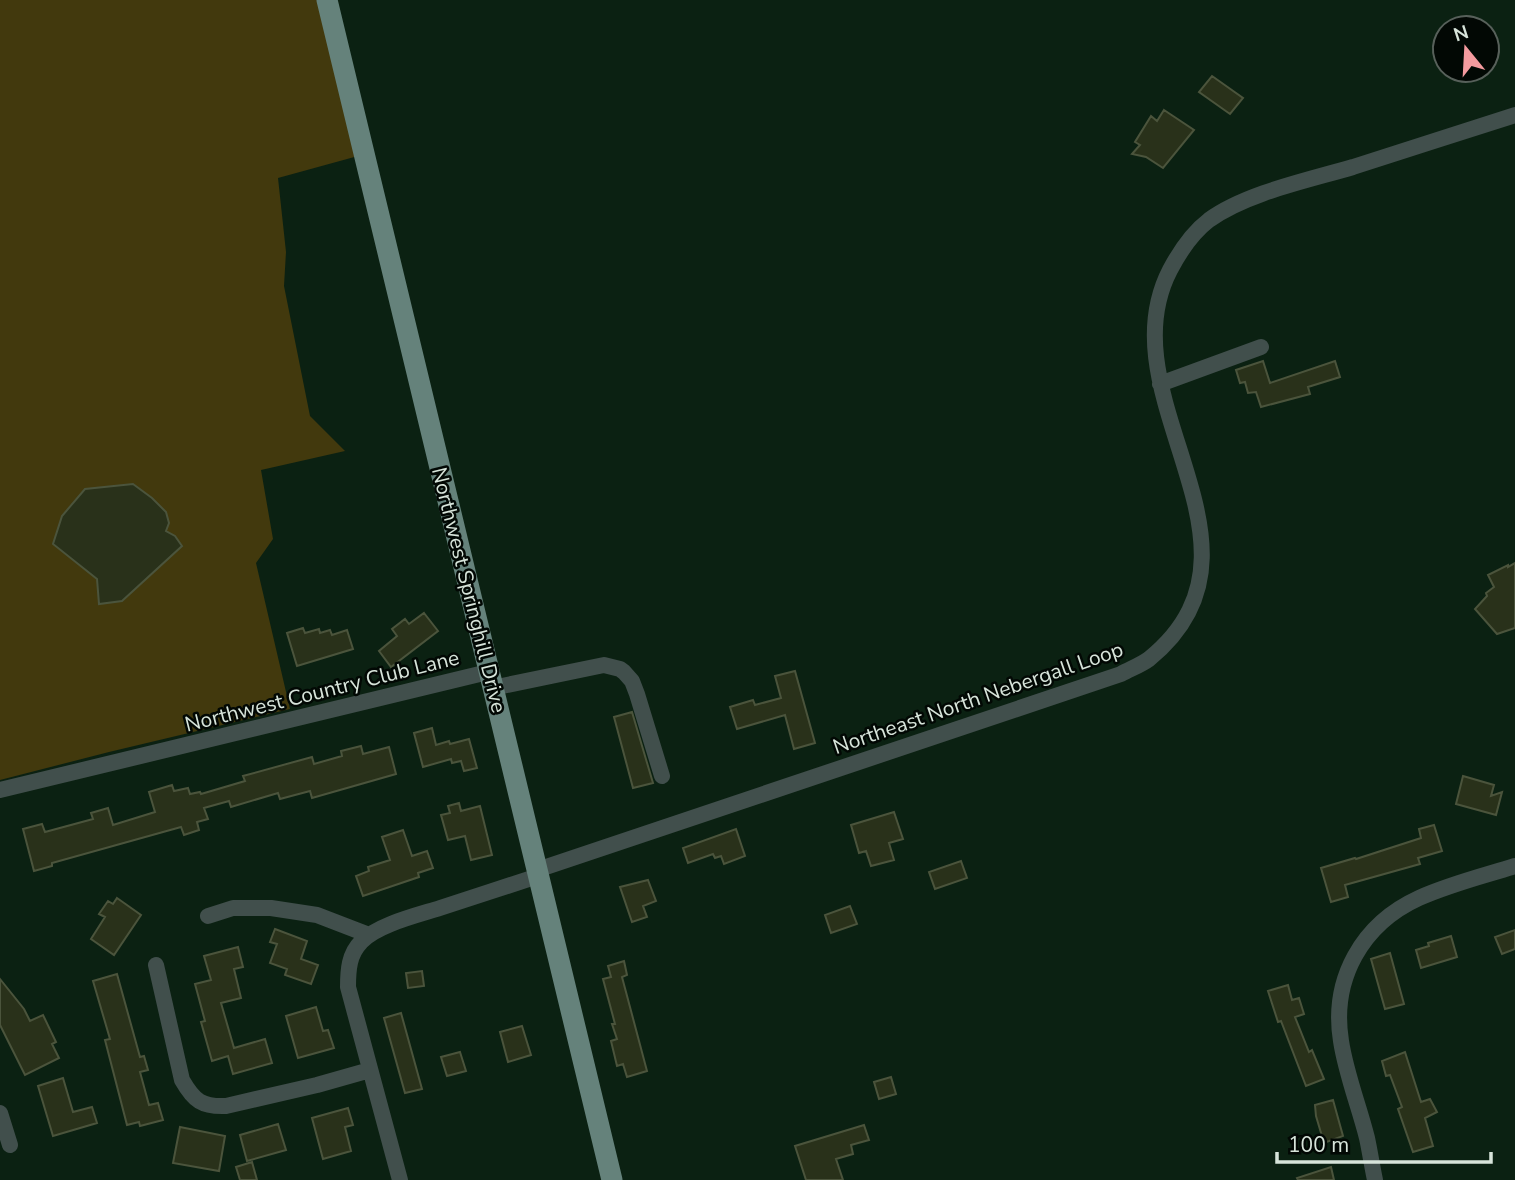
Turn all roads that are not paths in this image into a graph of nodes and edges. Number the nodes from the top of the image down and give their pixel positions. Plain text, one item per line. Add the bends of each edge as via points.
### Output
1 (327, 0) edge
2 (1515, 115) edge
3 (1261, 346) dead end
4 (1160, 384) junction
5 (490, 680) junction
6 (662, 776) dead end
7 (0, 790) edge
8 (1515, 866) edge
9 (537, 873) junction
10 (208, 916) dead end
11 (369, 935) junction
12 (156, 965) dead end
13 (370, 1070) junction
14 (0, 1113) edge
15 (10, 1145) dead end
16 (400, 1180) edge
17 (612, 1180) edge
18 (1375, 1180) edge

1 - 5 main road, Northwest Springhill Drive
2 - 4 street, Northeast North Nebergall Loop via 1253,198 1210,220 1176,258 1162,286 1154,326
3 - 4 street
4 - 9 street, Northeast North Nebergall Loop via 1197,509 1202,566 1191,607 1172,637 1147,660 1121,674
5 - 6 street, Northwest Country Club Lane via 600,665 620,669 632,681
5 - 7 street, Northwest Country Club Lane
5 - 9 main road, Northwest Springhill Drive
8 - 18 street via 1401,908 1371,933 1350,964 1339,1002 1339,1028
9 - 11 street, Northeast North Nebergall Loop
9 - 17 main road, Northwest Springhill Drive
10 - 11 street via 233,908 271,908 317,915
11 - 13 street via 352,956 348,987
12 - 13 street via 183,1080 200,1102 226,1106
13 - 16 street
14 - 15 street

